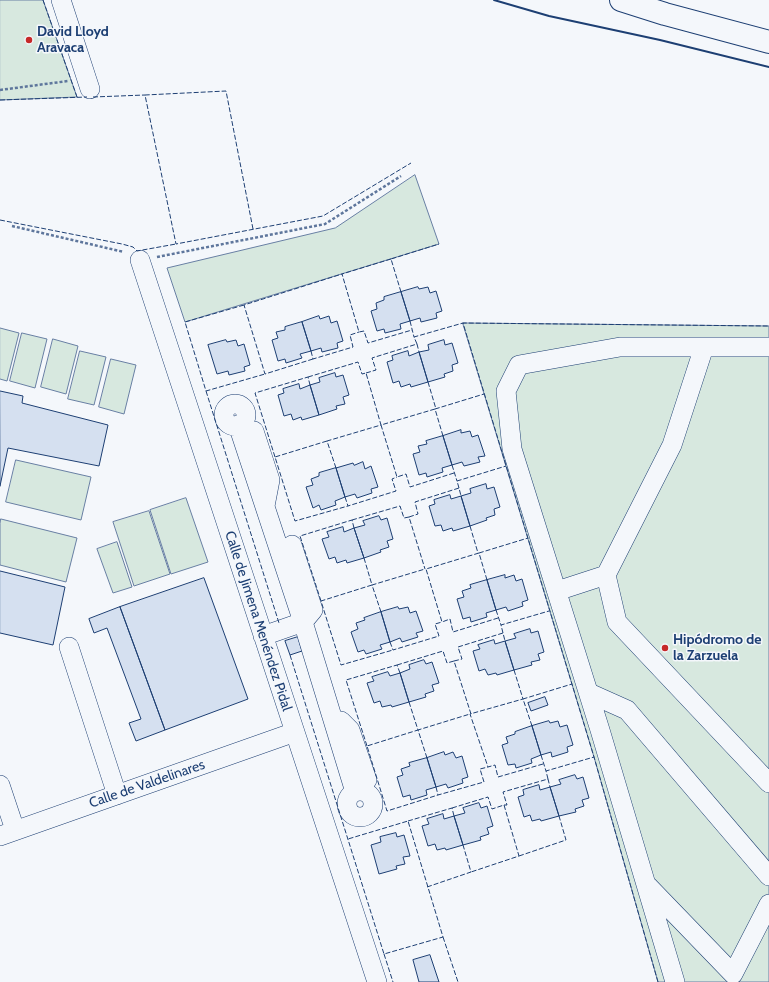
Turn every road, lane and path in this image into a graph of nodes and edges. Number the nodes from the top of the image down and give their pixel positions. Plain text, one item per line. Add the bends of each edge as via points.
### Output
1 (61, 0) edge
2 (621, 0) edge
3 (769, 42) edge
4 (88, 84) joint
5 (0, 90) edge
6 (401, 176) dead end
7 (12, 226) dead end
8 (140, 260) junction
9 (704, 347) junction
10 (769, 347) edge
11 (246, 428) dead end
12 (292, 545) dead end
13 (606, 575) junction
14 (556, 591) junction
15 (303, 622) junction
16 (263, 636) junction
17 (68, 647) dead end
18 (330, 665) dead end
19 (589, 693) junction
20 (295, 732) junction
21 (769, 783) edge
22 (0, 785) edge
23 (361, 786) dead end
24 (117, 795) junction
25 (7, 833) edge
26 (769, 876) edge
27 (646, 885) junction
28 (769, 904) edge
29 (733, 979) edge
30 (377, 982) edge
31 (675, 982) edge

1 - 4 street
2 - 3 highway
4 - 5 path
6 - 8 path via 325,224
7 - 8 path via 121,251
8 - 16 street, Calle de Jimena Menéndez Pidal
9 - 10 street
9 - 13 street via 672,445
9 - 14 street via 620,347 519,366 506,391 512,449
11 - 15 street via 264,507
12 - 15 street via 313,610
13 - 14 street
13 - 21 street via 617,622
14 - 19 street
15 - 16 street
15 - 18 street via 318,628
15 - 23 street via 330,710
16 - 20 street, Calle de Jimena Menéndez Pidal
17 - 24 street
19 - 26 street via 627,710
19 - 27 street
20 - 24 street, Calle de Valdelinares
20 - 30 street, Calle de Jimena Menéndez Pidal
22 - 25 street
24 - 25 street, Calle de Valdelinares
27 - 29 street
27 - 31 street
28 - 29 street

